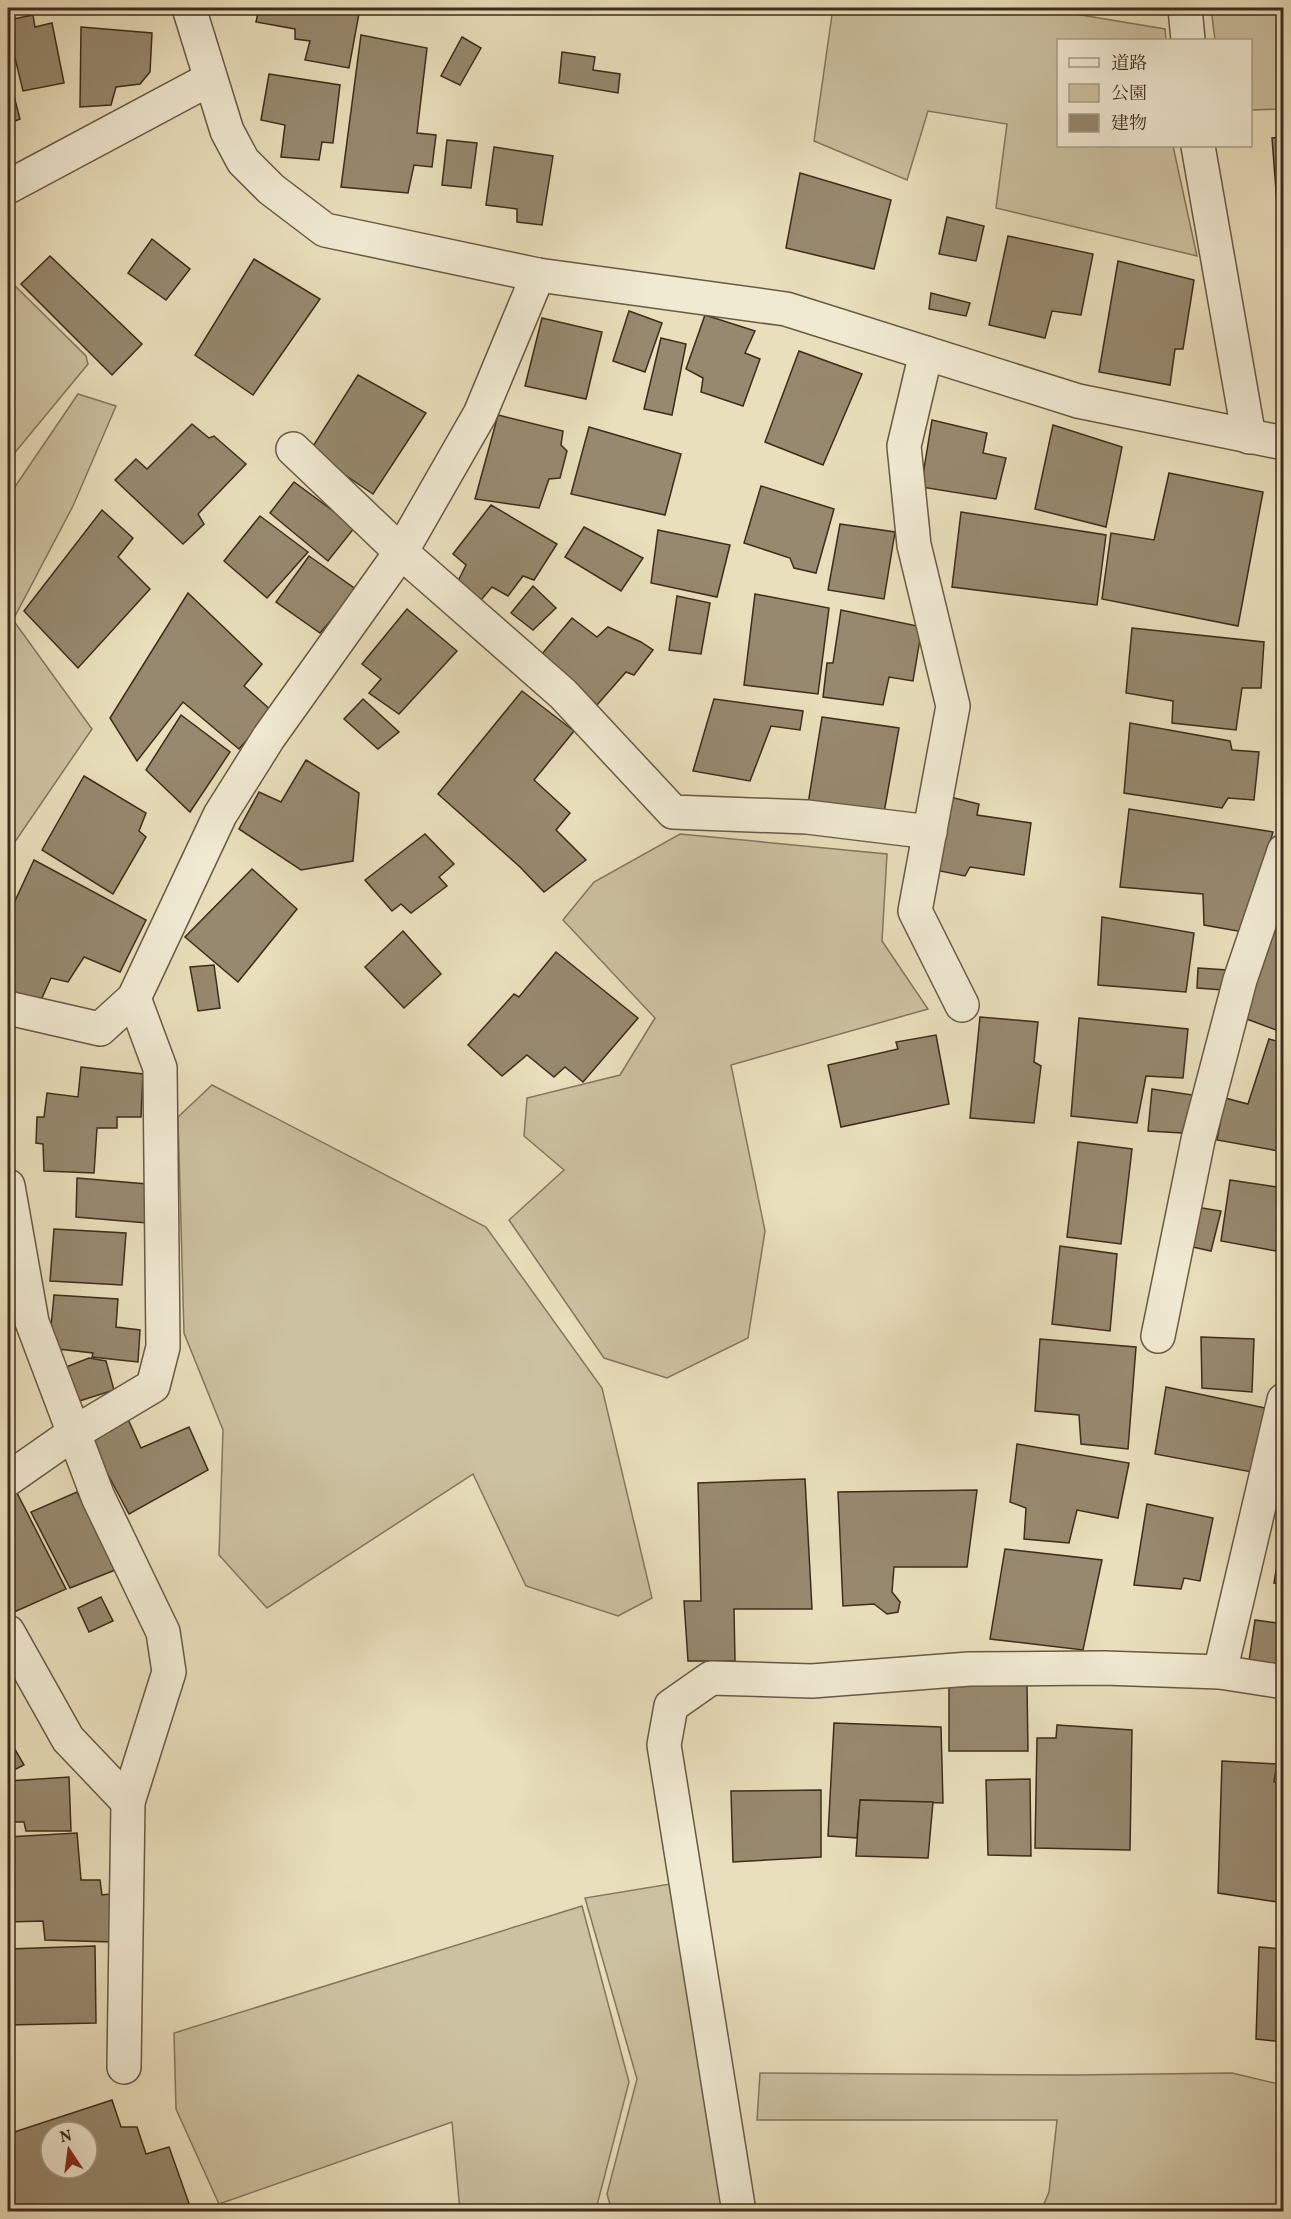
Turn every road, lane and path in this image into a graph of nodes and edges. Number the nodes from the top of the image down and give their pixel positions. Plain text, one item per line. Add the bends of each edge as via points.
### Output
1 (189, 8) edge
2 (1185, 8) edge
3 (1188, 39) edge
4 (210, 79) junction
5 (1198, 147) edge
6 (8, 187) edge
7 (538, 274) junction
8 (926, 353) junction
9 (1250, 437) junction
10 (1284, 443) edge
11 (293, 449) dead end
12 (401, 552) junction
13 (930, 832) junction
14 (1284, 851) edge
15 (134, 998) junction
16 (962, 1005) dead end
17 (8, 1008) edge
18 (8, 1186) edge
19 (1158, 1336) dead end
20 (1284, 1400) edge
21 (74, 1433) junction
22 (8, 1479) edge
23 (8, 1632) edge
24 (1220, 1672) junction
25 (1284, 1682) edge
26 (128, 1802) junction
27 (124, 2067) dead end
28 (739, 2211) edge

1 - 4 street
2 - 3 street
4 - 6 street
4 - 7 street via 227,131 243,161 271,189 325,230
5 - 9 street
7 - 8 street via 786,309
7 - 12 street via 480,414
8 - 9 street via 1078,401
8 - 13 street via 904,446 914,545 953,706
9 - 10 street
11 - 12 street
12 - 13 street via 563,694 673,812 807,817
12 - 15 street via 269,737 220,814
13 - 16 street via 915,911
14 - 19 street via 1240,980 1198,1140
15 - 17 street via 100,1029
15 - 21 street via 160,1068 163,1347 153,1386
18 - 21 street via 32,1322
20 - 24 street
21 - 22 street
21 - 26 street via 98,1497 163,1632 169,1672
23 - 26 street via 68,1739
24 - 25 street
24 - 28 street via 980,1669 812,1681 711,1678 671,1706 664,1745
26 - 27 street

